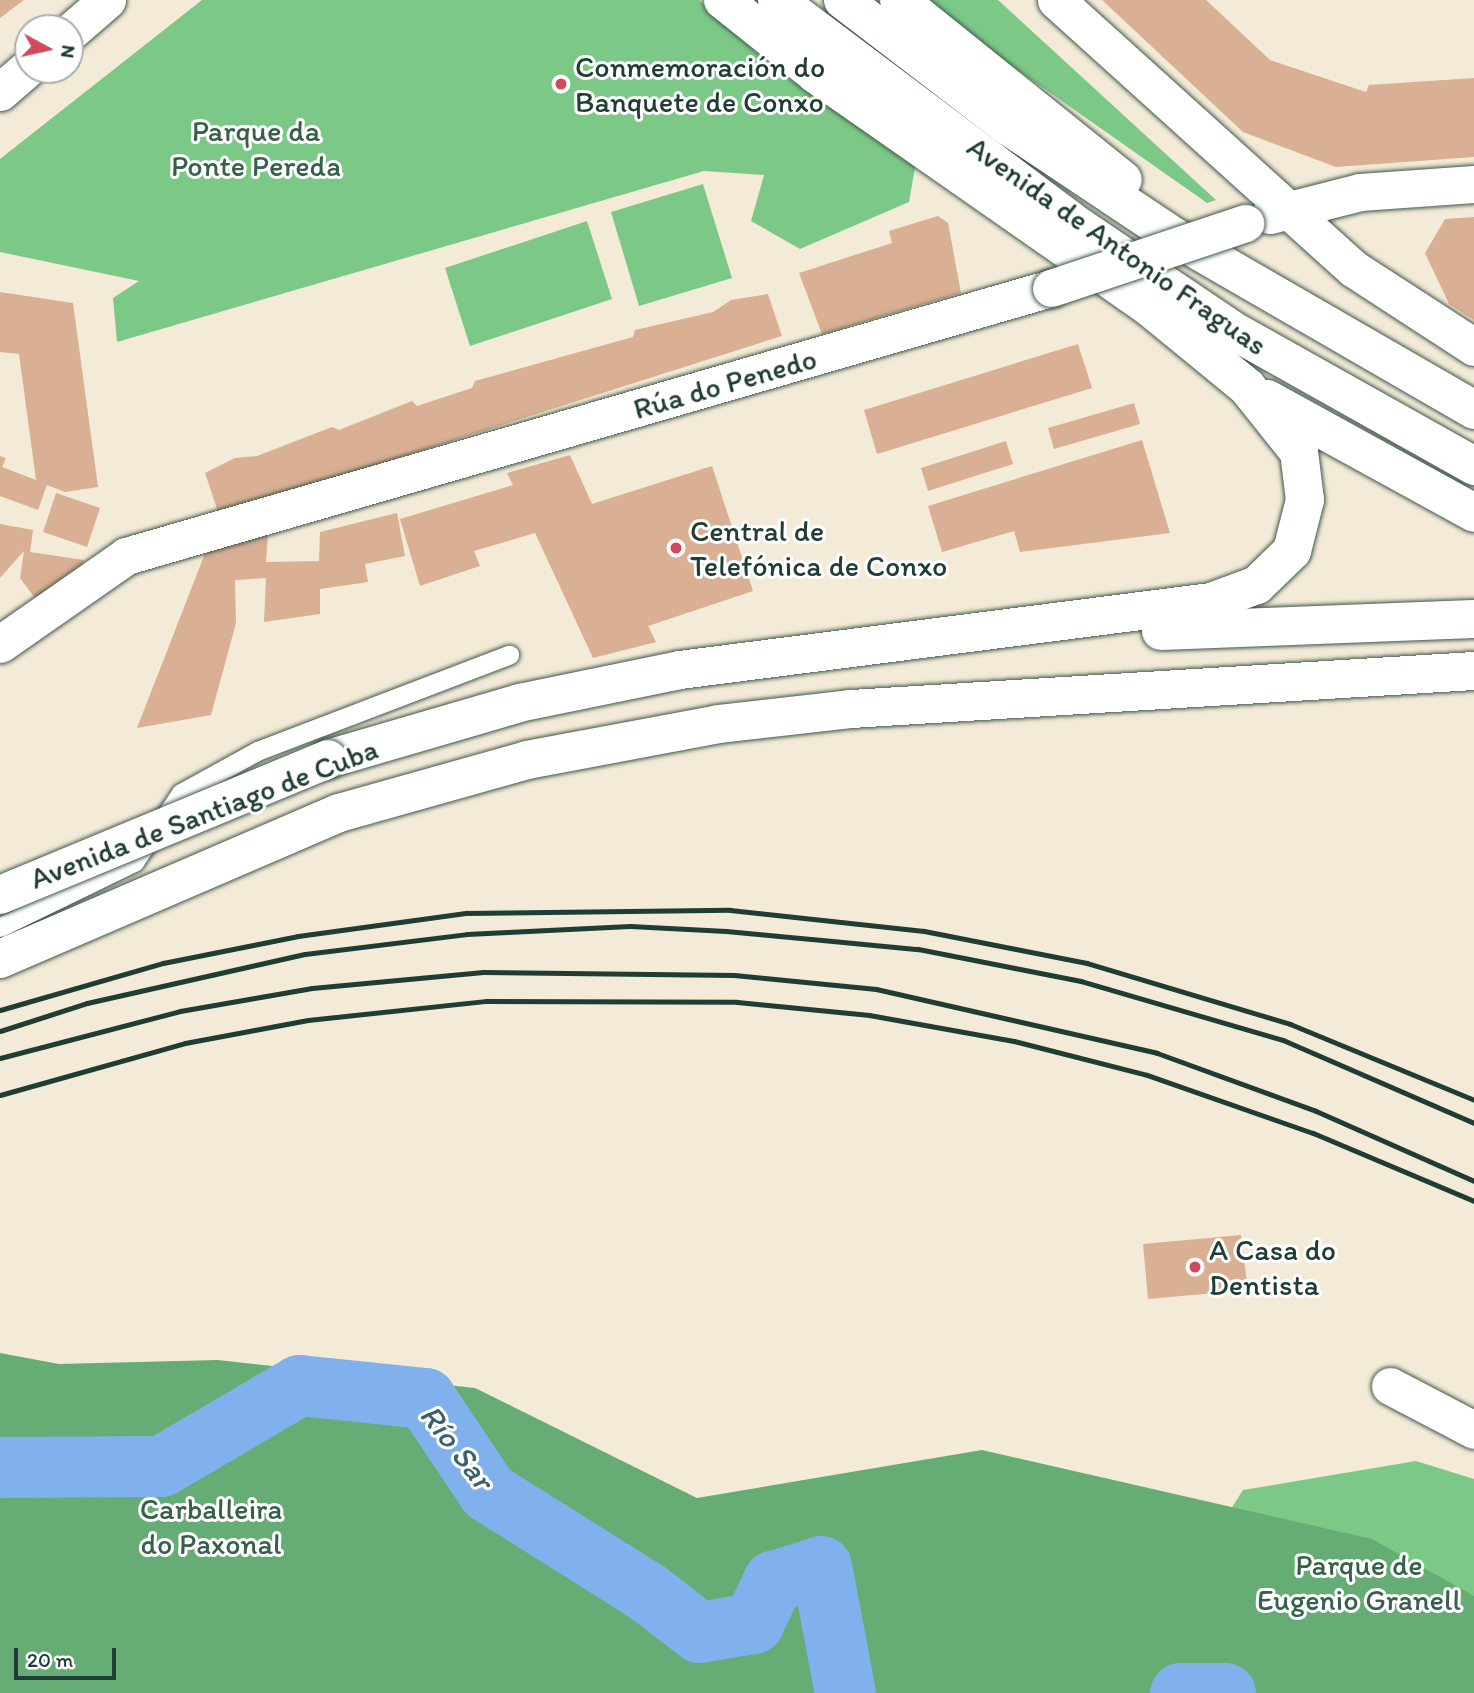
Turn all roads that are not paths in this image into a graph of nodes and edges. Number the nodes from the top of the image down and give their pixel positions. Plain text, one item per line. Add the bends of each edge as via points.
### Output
1 (107, 0) edge
2 (723, 0) edge
3 (777, 0) edge
4 (843, 0) edge
5 (899, 0) edge
6 (1056, 0) edge
7 (84, 20) edge
8 (14, 80) edge
9 (888, 84) junction
10 (0, 93) edge
11 (1474, 184) edge
12 (1286, 210) junction
13 (1025, 219) junction
14 (1153, 222) junction
15 (1081, 228) junction
16 (1148, 306) junction
17 (1474, 347) edge
18 (1247, 387) junction
19 (1466, 402) edge
20 (1474, 467) edge
21 (1474, 513) edge
22 (1474, 619) edge
23 (904, 642) junction
24 (0, 644) edge
25 (509, 655) dead end
26 (1474, 671) edge
27 (0, 895) edge
28 (0, 927) edge
29 (0, 959) edge
30 (1390, 1386) dead end
31 (1474, 1430) edge

1 - 7 street
2 - 13 highway via 816,74
3 - 9 highway, Avenida de Antonio Fraguas
4 - 14 highway, Avenida de Antonio Fraguas via 1009,126
5 - 14 highway via 1115,167
6 - 12 street
8 - 10 street
9 - 13 highway
9 - 15 highway, Avenida de Antonio Fraguas
11 - 12 street, Rúa do Penedo via 1360,192
12 - 17 street via 1354,269
12 - 24 street, Rúa do Penedo, bridge via 1051,288 127,556
13 - 16 highway
14 - 19 highway, Avenida de Antonio Fraguas
15 - 16 highway
15 - 20 highway, Avenida de Antonio Fraguas via 1309,377
16 - 18 highway
18 - 21 highway
18 - 23 highway via 1284,429 1304,474 1301,528 1292,551 1257,585 1211,602
22 - 23 highway
23 - 27 highway, Avenida de Santiago de Cuba, bridge via 680,670 545,698 328,760
25 - 28 lane via 257,751 181,793 134,862
26 - 29 highway, Avenida de Santiago de Cuba via 851,709 719,724 527,760 339,813
30 - 31 street

